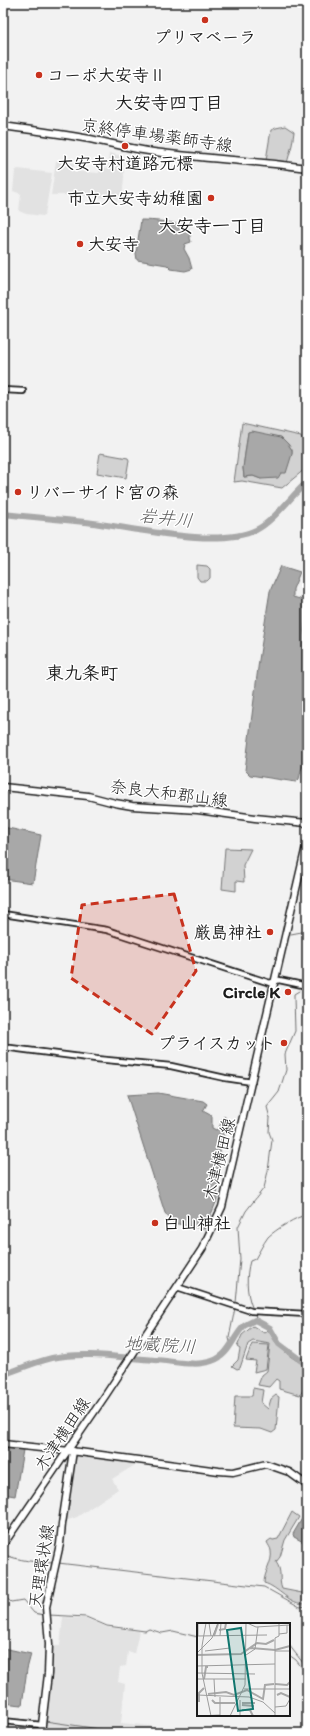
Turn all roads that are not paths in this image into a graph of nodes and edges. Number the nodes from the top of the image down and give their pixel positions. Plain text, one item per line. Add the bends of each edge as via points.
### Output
1 (3, 126) edge
2 (307, 168) edge
3 (3, 390) edge
4 (23, 391) dead end
5 (3, 787) edge
6 (307, 823) edge
7 (307, 842) edge
8 (3, 914) edge
9 (275, 982) junction
10 (307, 986) edge
11 (3, 1047) edge
12 (252, 1082) junction
13 (177, 1287) junction
14 (307, 1314) edge
15 (3, 1444) edge
16 (70, 1451) junction
17 (307, 1485) edge
18 (3, 1546) edge
19 (3, 1721) edge
20 (42, 1725) junction
21 (41, 1733) edge

1 - 2 main road, 京終停車場薬師寺線 via 90,139 125,148
3 - 4 street
5 - 6 main road, 奈良大和郡山線 via 88,796 132,806 198,810
7 - 9 main road, 木津横田線
8 - 9 street via 107,930 270,983
9 - 10 street via 279,980
9 - 12 main road, 木津横田線
11 - 12 street via 172,1066
12 - 13 main road, 木津横田線 via 222,1207 202,1249
13 - 14 street via 251,1311
13 - 16 main road, 木津横田線
15 - 16 main road
16 - 17 main road via 226,1472 266,1464 289,1472
16 - 18 main road, 木津横田線
16 - 20 main road, 天理環状線 via 56,1562 46,1607 48,1674
19 - 20 street
20 - 21 main road, 天理環状線

